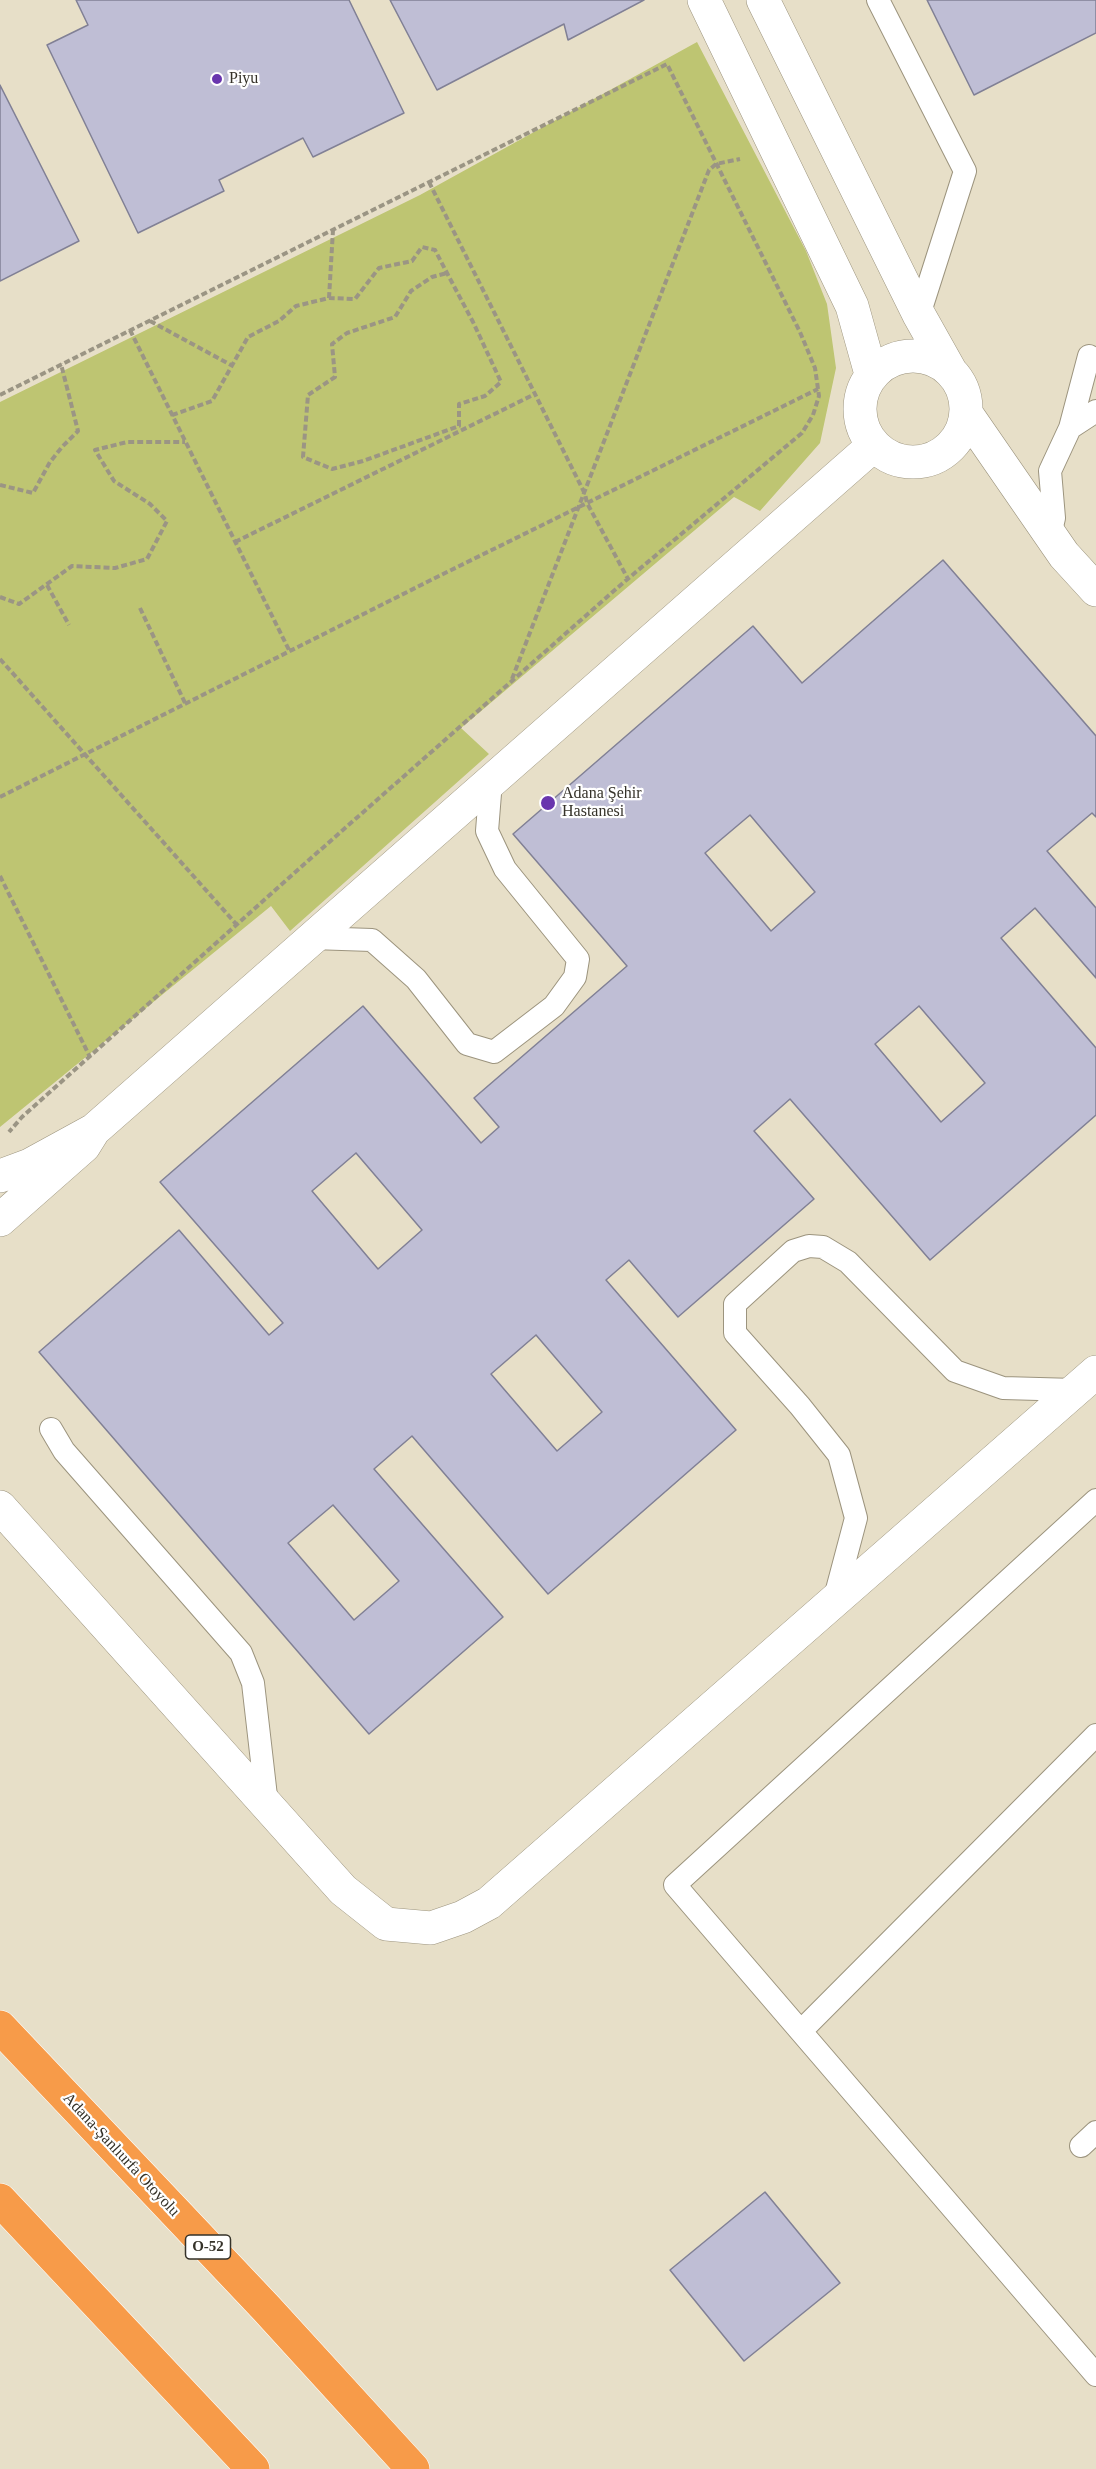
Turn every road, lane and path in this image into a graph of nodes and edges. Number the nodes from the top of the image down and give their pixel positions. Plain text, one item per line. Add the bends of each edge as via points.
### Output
1 (704, 0) edge
2 (763, 0) edge
3 (878, 0) edge
4 (775, 146) junction
5 (716, 164) junction
6 (429, 182) junction
7 (333, 229) junction
8 (447, 273) junction
9 (329, 298) junction
10 (919, 315) junction
11 (149, 321) junction
12 (130, 330) junction
13 (1096, 360) edge
14 (61, 364) junction
15 (231, 365) junction
16 (951, 372) junction
17 (871, 374) junction
18 (818, 389) junction
19 (535, 394) junction
20 (0, 395) edge
21 (1096, 411) edge
22 (966, 413) junction
23 (172, 415) junction
24 (1070, 428) junction
25 (184, 442) junction
26 (874, 445) junction
27 (0, 484) edge
28 (585, 494) junction
29 (587, 503) junction
30 (580, 506) junction
31 (235, 542) junction
32 (1057, 545) junction
33 (1096, 567) edge
34 (628, 579) junction
35 (47, 585) junction
36 (1096, 590) edge
37 (0, 597) edge
38 (140, 608) dead end
39 (69, 625) dead end
40 (290, 652) junction
41 (0, 659) edge
42 (511, 683) junction
43 (186, 705) junction
44 (86, 755) junction
45 (491, 781) junction
46 (0, 797) edge
47 (0, 876) edge
48 (237, 925) junction
49 (312, 938) junction
50 (90, 1057) junction
51 (94, 1130) junction
52 (6, 1136) dead end
53 (0, 1176) edge
54 (0, 1220) edge
55 (1086, 1381) edge
56 (51, 1429) dead end
57 (1096, 1500) edge
58 (0, 1507) edge
59 (834, 1602) junction
60 (1096, 1735) edge
61 (267, 1805) junction
62 (0, 2027) edge
63 (801, 2031) junction
64 (0, 2200) edge
65 (1096, 2375) edge
66 (253, 2469) edge
67 (413, 2469) edge

1 - 4 street
2 - 10 street
3 - 10 lane via 965,171
4 - 5 path
4 - 17 street via 852,306
5 - 6 path via 667,64
5 - 18 path via 800,332 815,368
5 - 28 path via 709,170
6 - 7 path
6 - 19 path
7 - 9 path
7 - 11 path
8 - 8 path via 501,382 485,396 459,404 459,426 332,469 303,457 308,394 336,377 332,344 347,333 395,317 411,291 432,277
8 - 9 path via 435,250 422,247 412,261 379,268 355,299
9 - 15 path via 296,306 279,321 248,337
10 - 16 street
11 - 12 path
11 - 15 path
12 - 14 path
12 - 23 path
13 - 24 lane via 1089,356
14 - 20 path
14 - 27 path via 78,431 50,462 33,493
15 - 23 path via 212,401
16 - 17 street via 933,359 911,355 889,361
16 - 22 street via 964,391
17 - 26 street via 861,394 859,416 866,437
18 - 29 path
18 - 34 path via 813,416 802,433
19 - 28 path
19 - 31 path
21 - 24 lane
22 - 26 street via 960,435 946,452 926,462 903,462 882,454
22 - 32 street
23 - 25 path
24 - 32 lane via 1050,471
25 - 31 path
25 - 35 path via 128,442 95,450 114,481 150,504 167,521 147,559 115,568 72,566
26 - 45 street
28 - 29 path
28 - 30 path
29 - 30 path
29 - 34 path
30 - 40 path
30 - 42 path
31 - 40 path
32 - 33 lane
32 - 36 street
34 - 42 path
35 - 37 path via 19,604
35 - 39 path
38 - 43 path
40 - 43 path
41 - 44 path
42 - 48 path
43 - 44 path
44 - 46 path
44 - 48 path
45 - 49 street
45 - 49 lane via 487,831 505,869 578,959 575,977 554,1006 494,1052 467,1044 416,978 372,940
47 - 50 path
48 - 50 path
49 - 51 street
50 - 52 path
51 - 53 street via 30,1165
51 - 54 street via 84,1146
55 - 59 street
55 - 59 lane via 1003,1388 955,1371 848,1262 823,1247 793,1251 735,1304 735,1334 839,1455 856,1518
56 - 61 lane via 64,1451 241,1653 253,1683
57 - 63 lane via 675,1885
58 - 61 street
59 - 61 street via 489,1903 431,1928 386,1924 343,1890
60 - 63 lane
62 - 67 highway, Adana-Şanlıurfa Otoyolu / O-52
63 - 65 lane
64 - 66 highway

